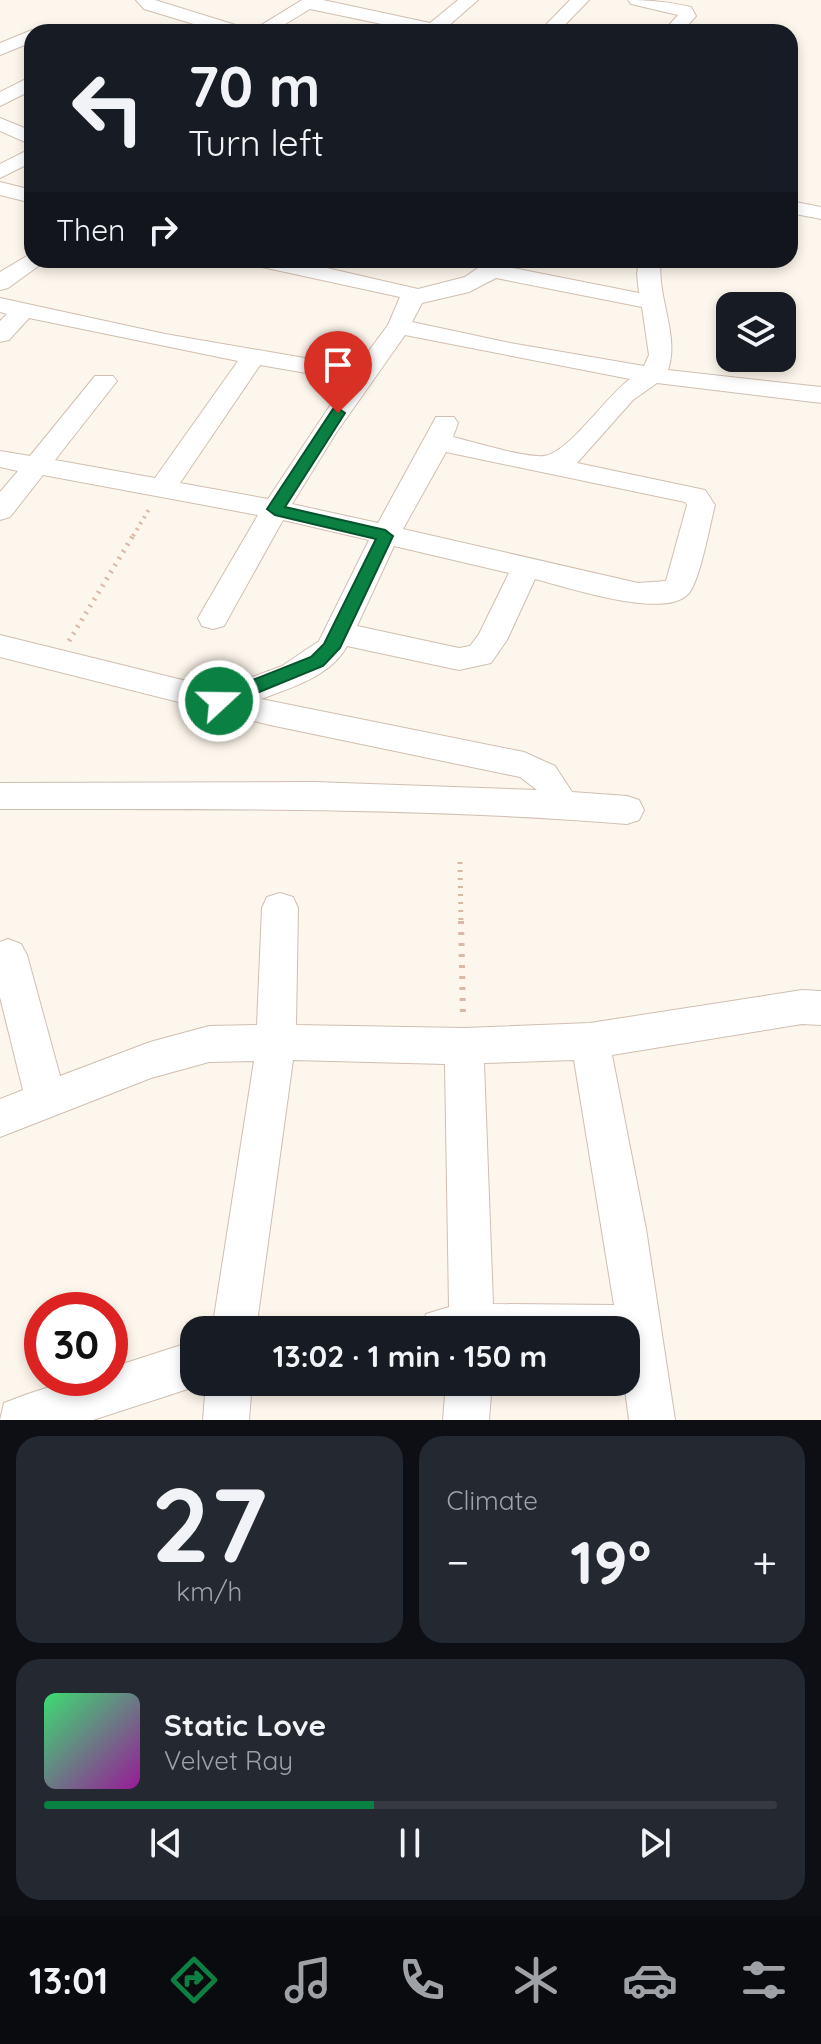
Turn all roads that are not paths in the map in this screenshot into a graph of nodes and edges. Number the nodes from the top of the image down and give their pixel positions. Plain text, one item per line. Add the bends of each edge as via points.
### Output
1 (145, 0) edge
2 (469, 0) edge
3 (580, 0) edge
4 (637, 0) edge
5 (312, 2) edge
6 (215, 6) dead end
7 (194, 19) junction
8 (18, 22) dead end
9 (185, 24) edge
10 (211, 24) edge
11 (273, 24) edge
12 (413, 24) edge
13 (446, 24) edge
14 (556, 24) edge
15 (680, 24) edge
16 (24, 25) edge
17 (24, 39) edge
18 (0, 50) edge
19 (24, 86) edge
20 (0, 100) edge
21 (0, 124) edge
22 (24, 135) edge
23 (24, 158) edge
24 (0, 172) edge
25 (0, 188) edge
26 (24, 195) edge
27 (798, 209) edge
28 (821, 213) edge
29 (24, 266) edge
30 (304, 268) edge
31 (494, 268) edge
32 (506, 268) edge
33 (649, 268) edge
34 (0, 283) edge
35 (412, 297) junction
36 (651, 302) junction
37 (0, 305) edge
38 (24, 310) junction
39 (400, 325) junction
40 (0, 335) edge
41 (255, 355) junction
42 (654, 374) junction
43 (365, 376) junction
44 (104, 381) dead end
45 (821, 395) edge
46 (0, 459) edge
47 (35, 465) junction
48 (542, 465) junction
49 (162, 488) junction
50 (275, 509) junction
51 (0, 511) edge
52 (385, 536) junction
53 (526, 567) junction
54 (213, 618) dead end
55 (338, 633) junction
56 (0, 646) edge
57 (219, 701) junction
58 (0, 796) edge
59 (559, 804) junction
60 (627, 810) dead end
61 (280, 908) dead end
62 (8, 955) dead end
63 (821, 1008) edge
64 (590, 1041) junction
65 (276, 1042) junction
66 (464, 1046) junction
67 (46, 1100) junction
68 (0, 1118) edge
69 (236, 1316) edge
70 (462, 1316) edge
71 (638, 1316) edge
72 (640, 1328) edge
73 (180, 1369) edge
74 (228, 1396) edge
75 (468, 1396) edge
76 (21, 1420) edge
77 (226, 1420) edge
78 (466, 1420) edge
79 (652, 1420) edge

1 - 7 street
2 - 13 street
3 - 14 street
4 - 15 street via 685,11
5 - 11 street
5 - 12 street
6 - 7 street
7 - 9 street
7 - 10 street
8 - 16 street
17 - 18 street
19 - 20 street
21 - 22 street
23 - 24 street
25 - 26 street
27 - 28 street
29 - 34 street
30 - 35 street via 400,289
31 - 35 street via 443,293
32 - 36 street
33 - 36 street
35 - 39 street
36 - 42 street via 661,355
37 - 38 street
38 - 40 street
38 - 41 street
39 - 42 street
39 - 43 street
41 - 43 street
41 - 49 street
42 - 45 street via 723,387
42 - 48 street via 624,395 567,458
43 - 50 street
44 - 47 street
46 - 47 street
47 - 49 street
47 - 51 street
48 - 52 street via 442,433
48 - 53 street via 685,492 701,505 679,586 670,594 638,593
49 - 50 street
50 - 52 street
50 - 54 street
52 - 53 street
52 - 55 street
53 - 55 street via 480,655 459,659
55 - 57 street via 317,662
56 - 57 street
57 - 59 street via 524,765 553,783
58 - 59 street via 303,796
59 - 60 street
61 - 65 street
62 - 67 street
63 - 64 street
64 - 66 street
64 - 71 street
65 - 66 street
65 - 67 street via 209,1044 150,1060
65 - 69 street
66 - 70 street
67 - 68 street
72 - 79 street
73 - 76 street
74 - 77 street
75 - 78 street

